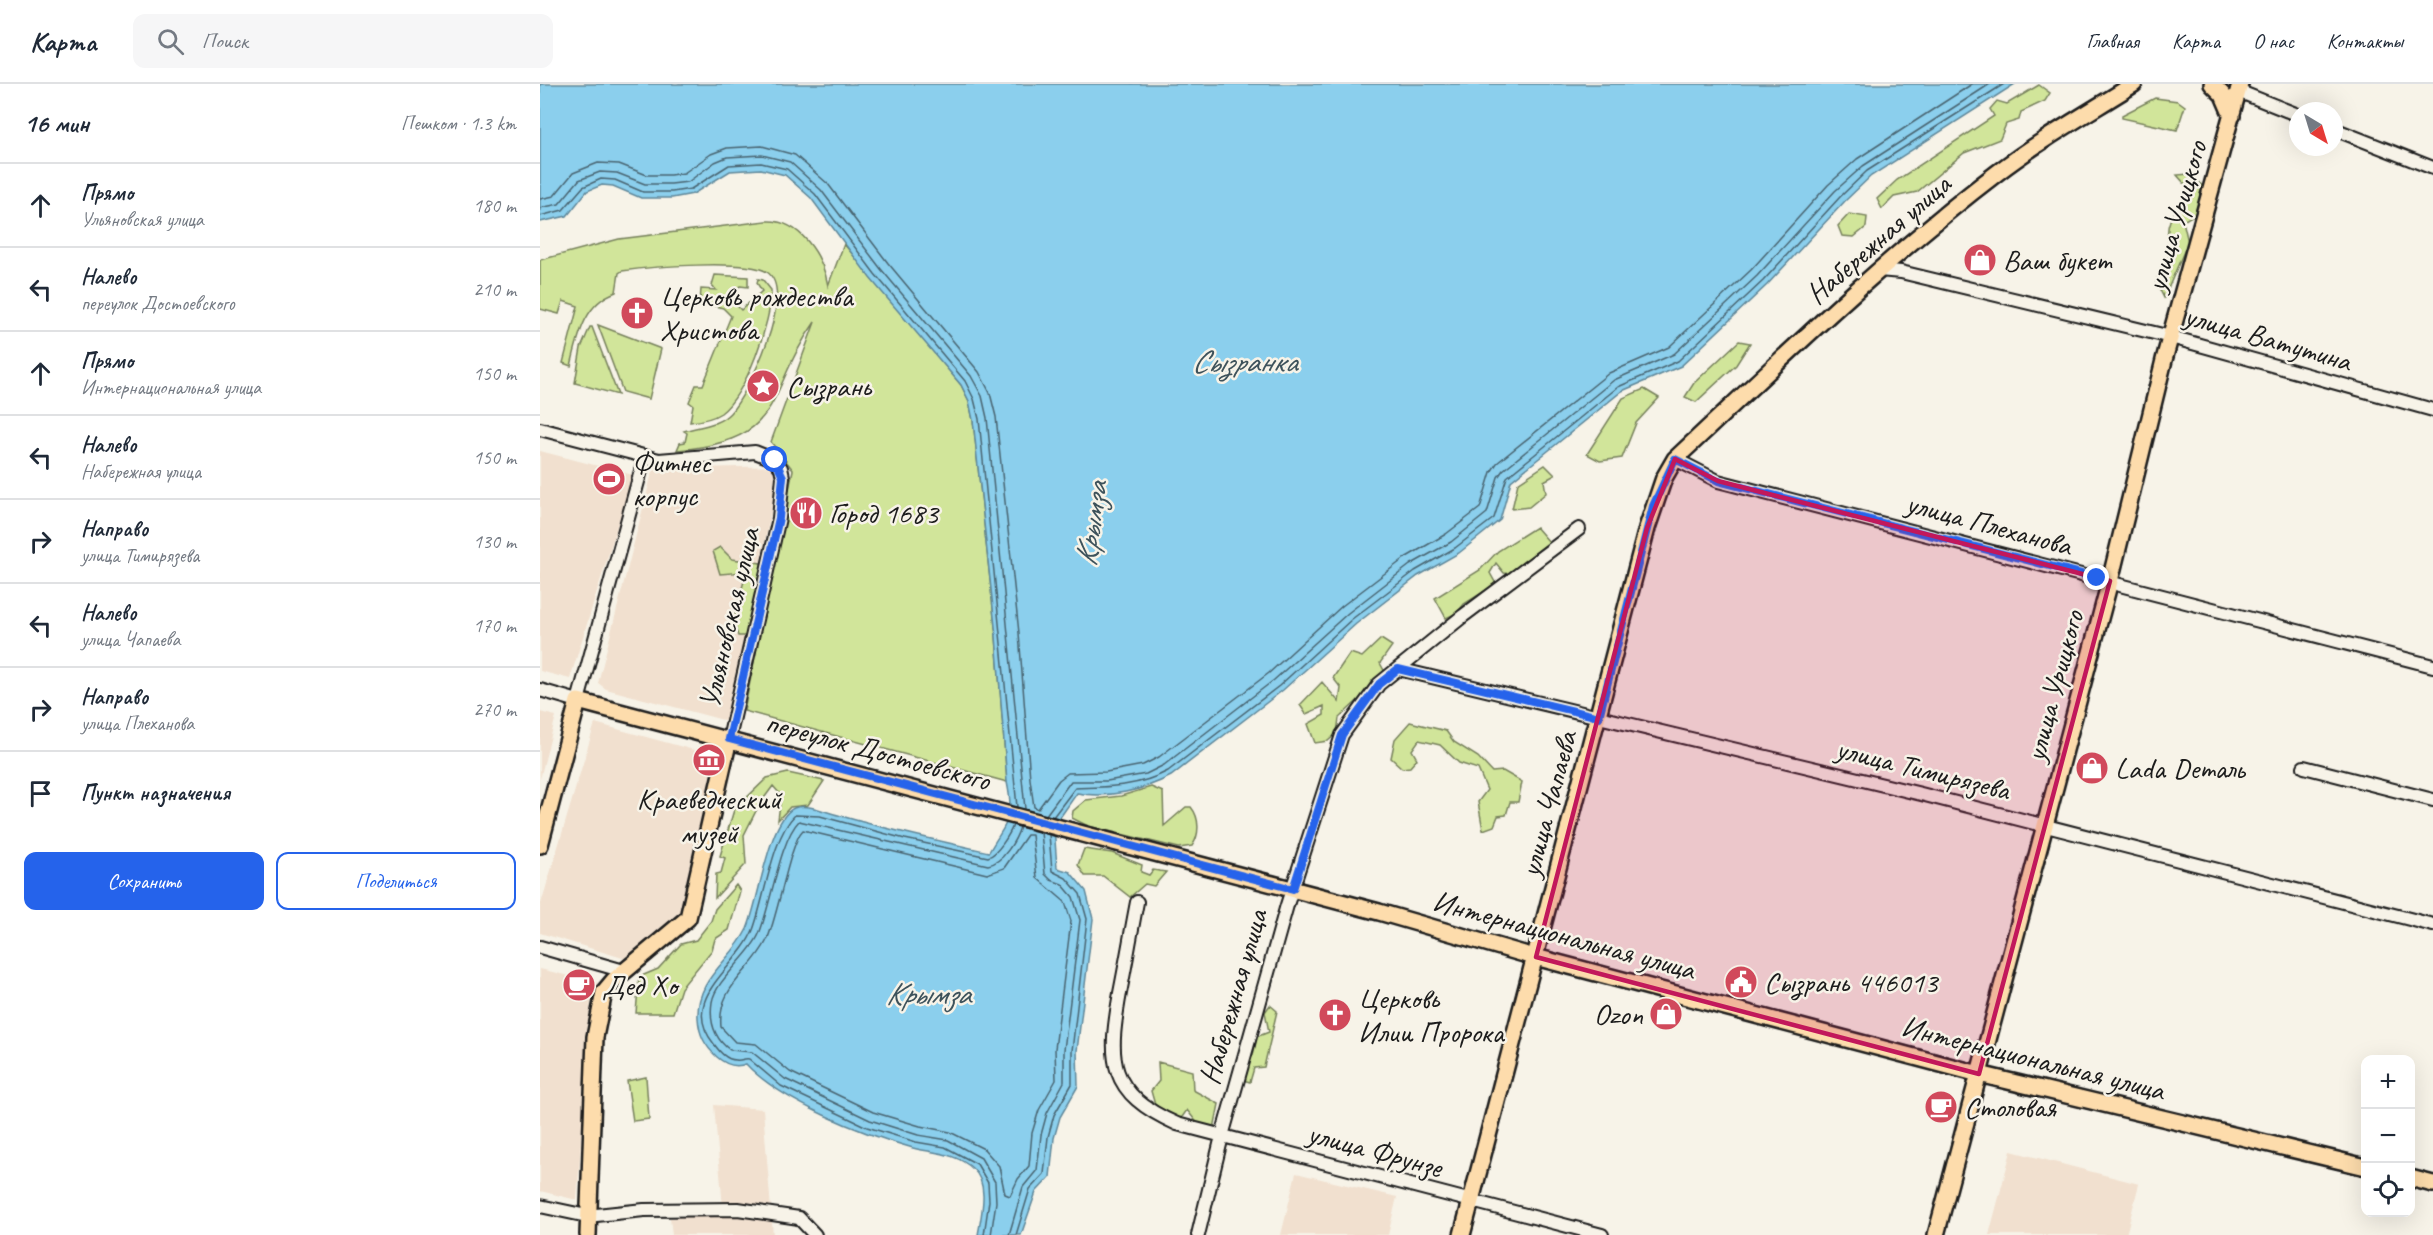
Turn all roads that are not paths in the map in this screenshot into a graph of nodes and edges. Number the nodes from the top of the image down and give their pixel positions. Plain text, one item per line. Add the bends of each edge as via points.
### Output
1 (2134, 84) edge
2 (2211, 84) edge
3 (2239, 88) edge
4 (2289, 111) edge
5 (2232, 116) junction
6 (2343, 133) edge
7 (2433, 168) edge
8 (1879, 270) junction
9 (2171, 337) junction
10 (2433, 410) edge
11 (540, 429) edge
12 (645, 456) junction
13 (1675, 459) junction
14 (1579, 529) dead end
15 (2110, 581) junction
16 (2433, 666) edge
17 (1398, 669) junction
18 (540, 690) edge
19 (579, 701) junction
20 (1599, 717) junction
21 (729, 739) junction
22 (2304, 767) dead end
23 (2433, 800) edge
24 (2046, 826) junction
25 (1063, 828) joint
26 (540, 845) edge
27 (1293, 889) junction
28 (1137, 902) dead end
29 (2433, 925) edge
30 (540, 947) edge
31 (1536, 957) junction
32 (624, 971) junction
33 (1979, 1074) junction
34 (1222, 1136) junction
35 (2361, 1166) edge
36 (2415, 1179) edge
37 (2433, 1184) edge
38 (1472, 1202) junction
39 (540, 1206) edge
40 (587, 1216) junction
41 (588, 1235) edge
42 (815, 1235) edge
43 (1198, 1235) edge
44 (1462, 1235) edge
45 (1602, 1235) edge
46 (1936, 1235) edge

1 - 8 main road, Набережная улица via 2000,171
2 - 5 main road via 2223,95
3 - 4 street
3 - 5 main road, улица Урицкого
5 - 9 main road, улица Урицкого
6 - 7 street
8 - 9 street, улица Ватутина
8 - 13 main road, Набережная улица
9 - 10 street, улица Ватутина
9 - 15 main road, улица Урицкого
11 - 12 street
12 - 19 street
12 - 21 street, Ульяновская улица via 673,460 755,452 775,460 783,477 779,518
13 - 15 street, улица Плеханова via 1718,481
13 - 20 main road, улица Чапаева via 1653,506
14 - 17 street, Набережная улица
15 - 16 street, улица Плеханова
15 - 24 main road, улица Урицкого
17 - 20 street, улица Тимирязева
17 - 27 street, Набережная улица via 1379,684 1342,735
18 - 19 street, переулок Достоевского
19 - 21 main road, переулок Достоевского
19 - 26 main road
20 - 24 street, улица Тимирязева
20 - 31 main road, улица Чапаева
21 - 25 main road, переулок Достоевского
21 - 32 main road, Ульяновская улица via 688,918
22 - 23 street
24 - 29 street, улица Тимирязева
24 - 33 main road, улица Урицкого
25 - 27 main road, Интернациональная улица
27 - 31 main road, Интернациональная улица
27 - 34 street, Набережная улица
28 - 34 street, улица Фрунзе via 1112,1035 1112,1059 1118,1076 1140,1102 1177,1124
30 - 32 street
31 - 33 main road, Интернациональная улица
31 - 38 main road, улица Чапаева
32 - 40 main road, Ульяновская улица via 604,992 595,1037
33 - 35 main road, Интернациональная улица
33 - 46 main road, улица Урицкого
34 - 38 street, улица Фрунзе
34 - 43 street, Набережная улица
36 - 37 main road
38 - 44 main road, улица Чапаева
38 - 45 street, улица Фрунзе
39 - 40 street
40 - 41 main road, Ульяновская улица
40 - 42 street via 644,1210 738,1209 799,1218

